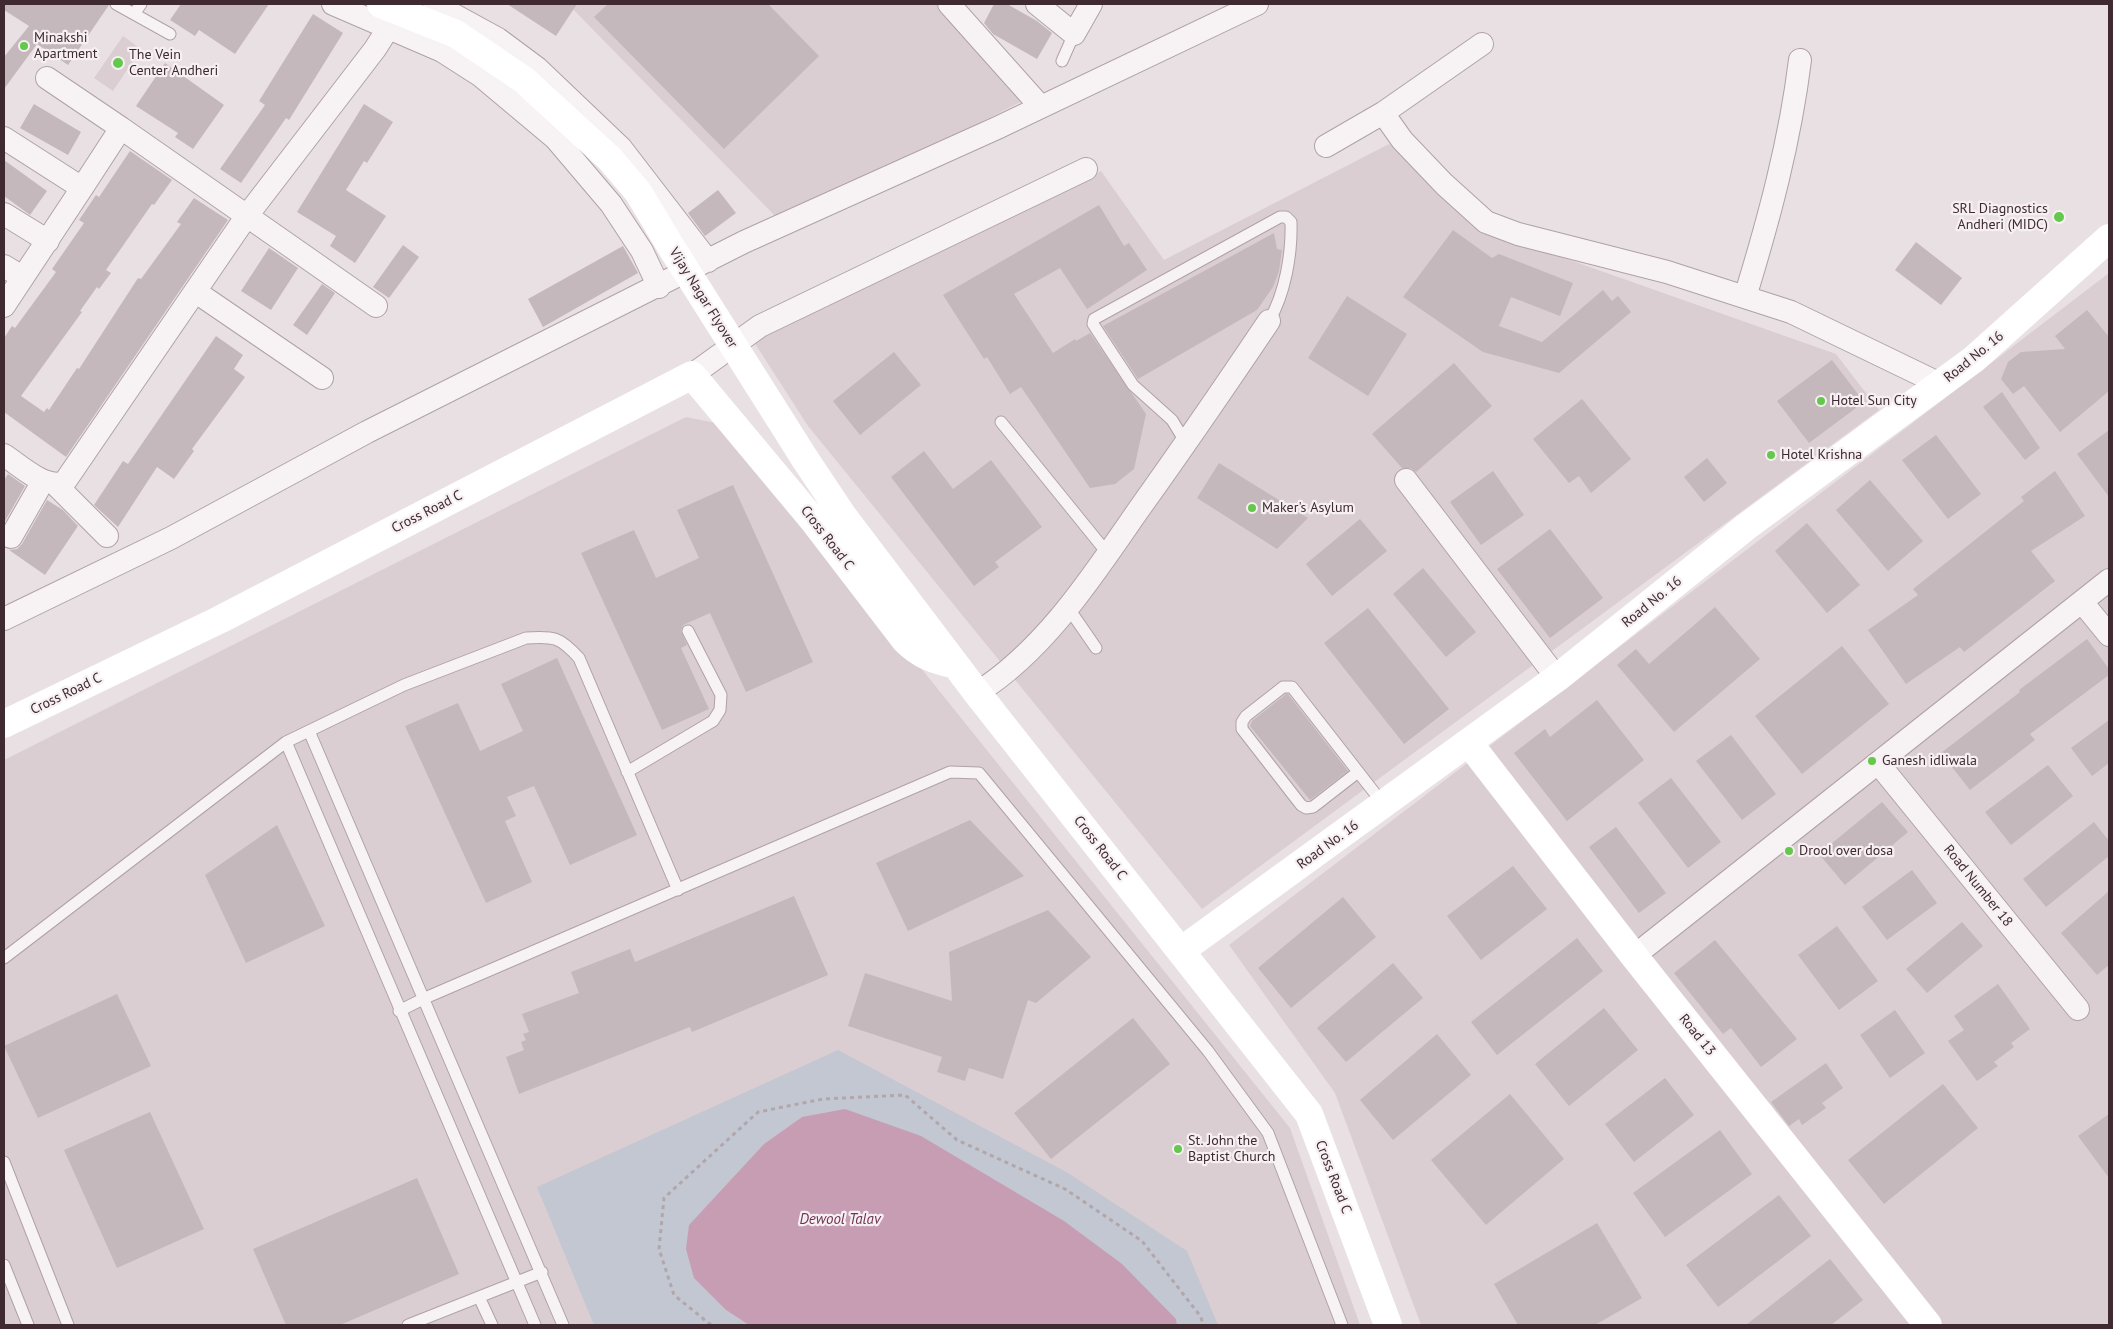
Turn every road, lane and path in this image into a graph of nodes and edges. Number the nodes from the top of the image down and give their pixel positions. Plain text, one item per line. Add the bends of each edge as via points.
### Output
1 (116, 4) edge
2 (141, 4) edge
3 (333, 4) edge
4 (434, 4) edge
5 (949, 4) edge
6 (1037, 4) edge
7 (1091, 4) edge
8 (1257, 4) edge
9 (134, 14) junction
10 (385, 16) edge
11 (170, 34) dead end
12 (1074, 34) junction
13 (1482, 44) dead end
14 (1800, 60) dead end
15 (1062, 62) dead end
16 (47, 78) dead end
17 (1041, 107) junction
18 (1383, 113) junction
19 (121, 128) junction
20 (4, 138) edge
21 (1326, 146) dead end
22 (1086, 169) dead end
23 (82, 188) junction
24 (4, 214) edge
25 (246, 217) junction
26 (2109, 238) edge
27 (48, 241) junction
28 (708, 261) junction
29 (13, 271) edge
30 (659, 287) junction
31 (196, 292) junction
32 (1745, 297) junction
33 (4, 306) edge
34 (376, 306) dead end
35 (1269, 321) joint
36 (692, 375) junction
37 (322, 378) dead end
38 (1940, 384) junction
39 (1001, 422) dead end
40 (1186, 443) junction
41 (4, 455) edge
42 (1406, 480) dead end
43 (50, 483) junction
44 (106, 536) dead end
45 (11, 537) dead end
46 (1108, 554) junction
47 (2109, 580) edge
48 (2082, 602) junction
49 (1067, 606) junction
50 (4, 619) edge
51 (688, 631) dead end
52 (2109, 635) edge
53 (1096, 648) dead end
54 (949, 656) junction
55 (1557, 678) junction
56 (976, 693) junction
57 (4, 724) edge
58 (309, 731) junction
59 (286, 742) junction
60 (1469, 743) junction
61 (1878, 763) junction
62 (627, 772) junction
63 (1358, 772) junction
64 (1384, 805) junction
65 (678, 890) junction
66 (1182, 950) junction
67 (1634, 956) junction
68 (4, 958) edge
69 (425, 998) junction
70 (2078, 1009) dead end
71 (399, 1011) junction
72 (4, 1162) edge
73 (4, 1265) edge
74 (542, 1272) junction
75 (517, 1282) junction
76 (479, 1297) junction
77 (28, 1325) edge
78 (68, 1325) edge
79 (408, 1325) edge
80 (492, 1325) edge
81 (535, 1325) edge
82 (563, 1325) edge
83 (711, 1325) edge
84 (1203, 1325) edge
85 (1342, 1325) edge
86 (1388, 1325) edge
87 (1928, 1325) edge

1 - 9 lane
2 - 9 lane
3 - 10 street
4 - 28 street via 498,39 537,68 621,148
5 - 17 street
6 - 12 street
7 - 12 street
8 - 17 street
9 - 11 lane
10 - 25 street via 375,49
10 - 30 street via 481,76 555,138 611,204 642,251
10 - 54 street, Vijay Nagar Flyover, bridge via 456,34 524,80 610,159 638,192 843,516
12 - 15 lane
13 - 18 street
14 - 32 street via 1793,114 1769,220
16 - 19 street
17 - 28 street
18 - 21 street
18 - 32 street via 1414,153 1486,222 1518,234 1667,272
19 - 23 street
19 - 25 street
20 - 23 street
22 - 36 street via 760,326
23 - 27 street
24 - 27 street
25 - 31 street
25 - 34 street
26 - 38 street, Road No. 16 via 1974,359
27 - 29 street
28 - 30 street
29 - 33 street
30 - 50 street via 368,432 171,538
31 - 37 street
31 - 43 street via 72,473 64,483
32 - 38 street via 1791,312
35 - 40 street
35 - 40 lane via 1277,308 1292,242 1291,222 1286,217 1280,217 1094,318 1093,324 1132,385 1172,420
36 - 54 street, Cross Road C via 813,520 905,640 929,659
36 - 57 street, Cross Road C via 221,619
38 - 55 street, Road No. 16 via 1747,526
39 - 46 lane
40 - 46 street
41 - 43 street
42 - 55 street
43 - 44 street
43 - 45 street
46 - 49 street
47 - 48 street
48 - 52 street
48 - 61 street
49 - 53 lane
49 - 56 street via 1041,638 998,679
51 - 62 lane via 721,695 720,710 713,721
54 - 56 street, Cross Road C
55 - 60 street, Road No. 16
56 - 66 street, Cross Road C
58 - 59 lane
58 - 62 lane via 404,685 526,638 546,637 564,642 578,658
58 - 69 lane
59 - 68 lane
59 - 71 lane
60 - 64 street, Road No. 16
60 - 67 street, Road 13
61 - 67 street
61 - 70 street, Road Number 18
62 - 65 lane
63 - 63 lane via 1292,687 1283,687 1242,722 1242,729 1306,808 1312,807
63 - 64 lane
64 - 66 street, Road No. 16
65 - 69 lane
65 - 85 lane via 950,772 979,773 1208,1051 1268,1133
66 - 86 street, Cross Road C via 1309,1114
67 - 87 street, Road 13
69 - 71 lane
69 - 74 lane
71 - 75 lane
72 - 78 lane
73 - 77 lane
74 - 75 lane
74 - 82 lane
75 - 76 lane
75 - 81 lane
76 - 79 lane
76 - 80 lane
83 - 84 path via 674,1295 659,1249 664,1198 758,1112 823,1099 905,1096 957,1140 1065,1189 1142,1241 1201,1317

